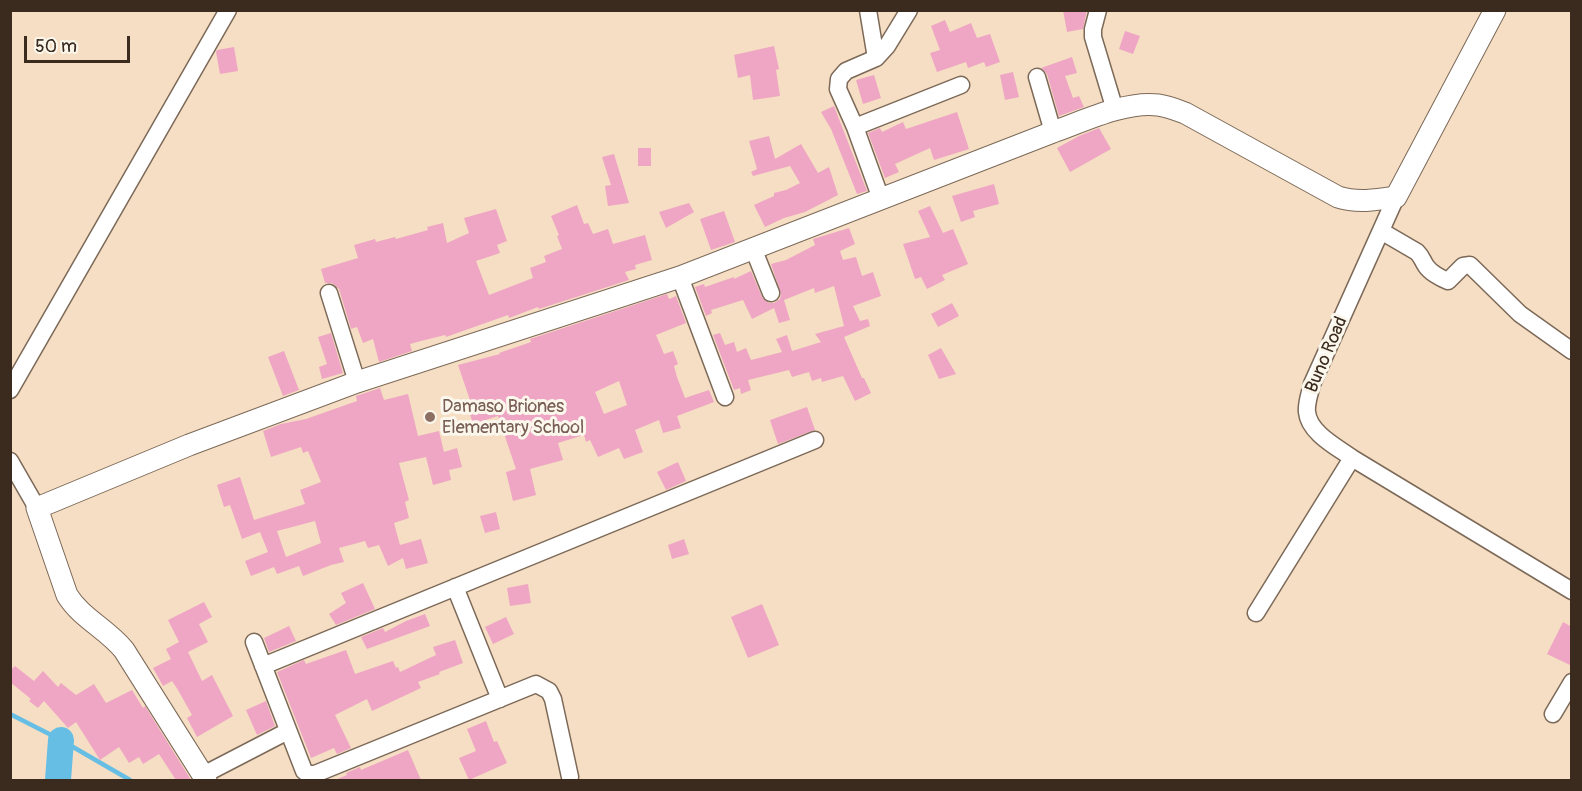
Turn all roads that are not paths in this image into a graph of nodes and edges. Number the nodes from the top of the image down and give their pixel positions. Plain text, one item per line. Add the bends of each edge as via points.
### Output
1 (228, 10) edge
2 (868, 10) edge
3 (909, 10) edge
4 (1098, 10) edge
5 (1495, 10) edge
6 (876, 58) junction
7 (1037, 76) dead end
8 (961, 85) dead end
9 (1115, 110) junction
10 (855, 127) junction
11 (1053, 132) junction
12 (1396, 198) junction
13 (881, 199) junction
14 (1381, 231) junction
15 (753, 248) junction
16 (680, 277) junction
17 (771, 293) dead end
18 (329, 294) dead end
19 (1572, 351) edge
20 (357, 382) junction
21 (10, 390) edge
22 (724, 397) dead end
23 (815, 440) dead end
24 (1352, 458) junction
25 (10, 461) edge
26 (37, 508) junction
27 (455, 587) junction
28 (1572, 591) edge
29 (1257, 613) dead end
30 (254, 642) dead end
31 (263, 666) junction
32 (1572, 682) edge
33 (500, 699) junction
34 (1552, 714) dead end
35 (288, 730) junction
36 (570, 777) dead end
37 (205, 778) edge

1 - 21 street
2 - 6 street
3 - 6 street via 888,46
4 - 9 street via 1093,37
5 - 12 street, Buno Road
6 - 10 street via 846,71 839,80 838,89
7 - 11 street
8 - 10 street
9 - 11 street
9 - 12 street via 1149,104 1173,108 1338,196 1361,201
10 - 13 street
11 - 13 street
12 - 14 street, Buno Road
13 - 15 street
14 - 19 street via 1417,252 1427,267 1444,280 1470,265 1520,314
14 - 24 street, Buno Road via 1312,384 1307,404 1311,424
15 - 16 street
15 - 17 street
16 - 20 street
16 - 22 street
18 - 20 street
20 - 26 street
23 - 27 street
24 - 28 street, Buno Road
24 - 29 street
25 - 26 street
26 - 37 street via 67,595 81,614 111,634 124,650
27 - 31 street
27 - 33 street
30 - 31 street
31 - 35 street
32 - 34 street
33 - 35 street via 315,774 304,771
33 - 36 street via 536,684 549,691
35 - 37 street

